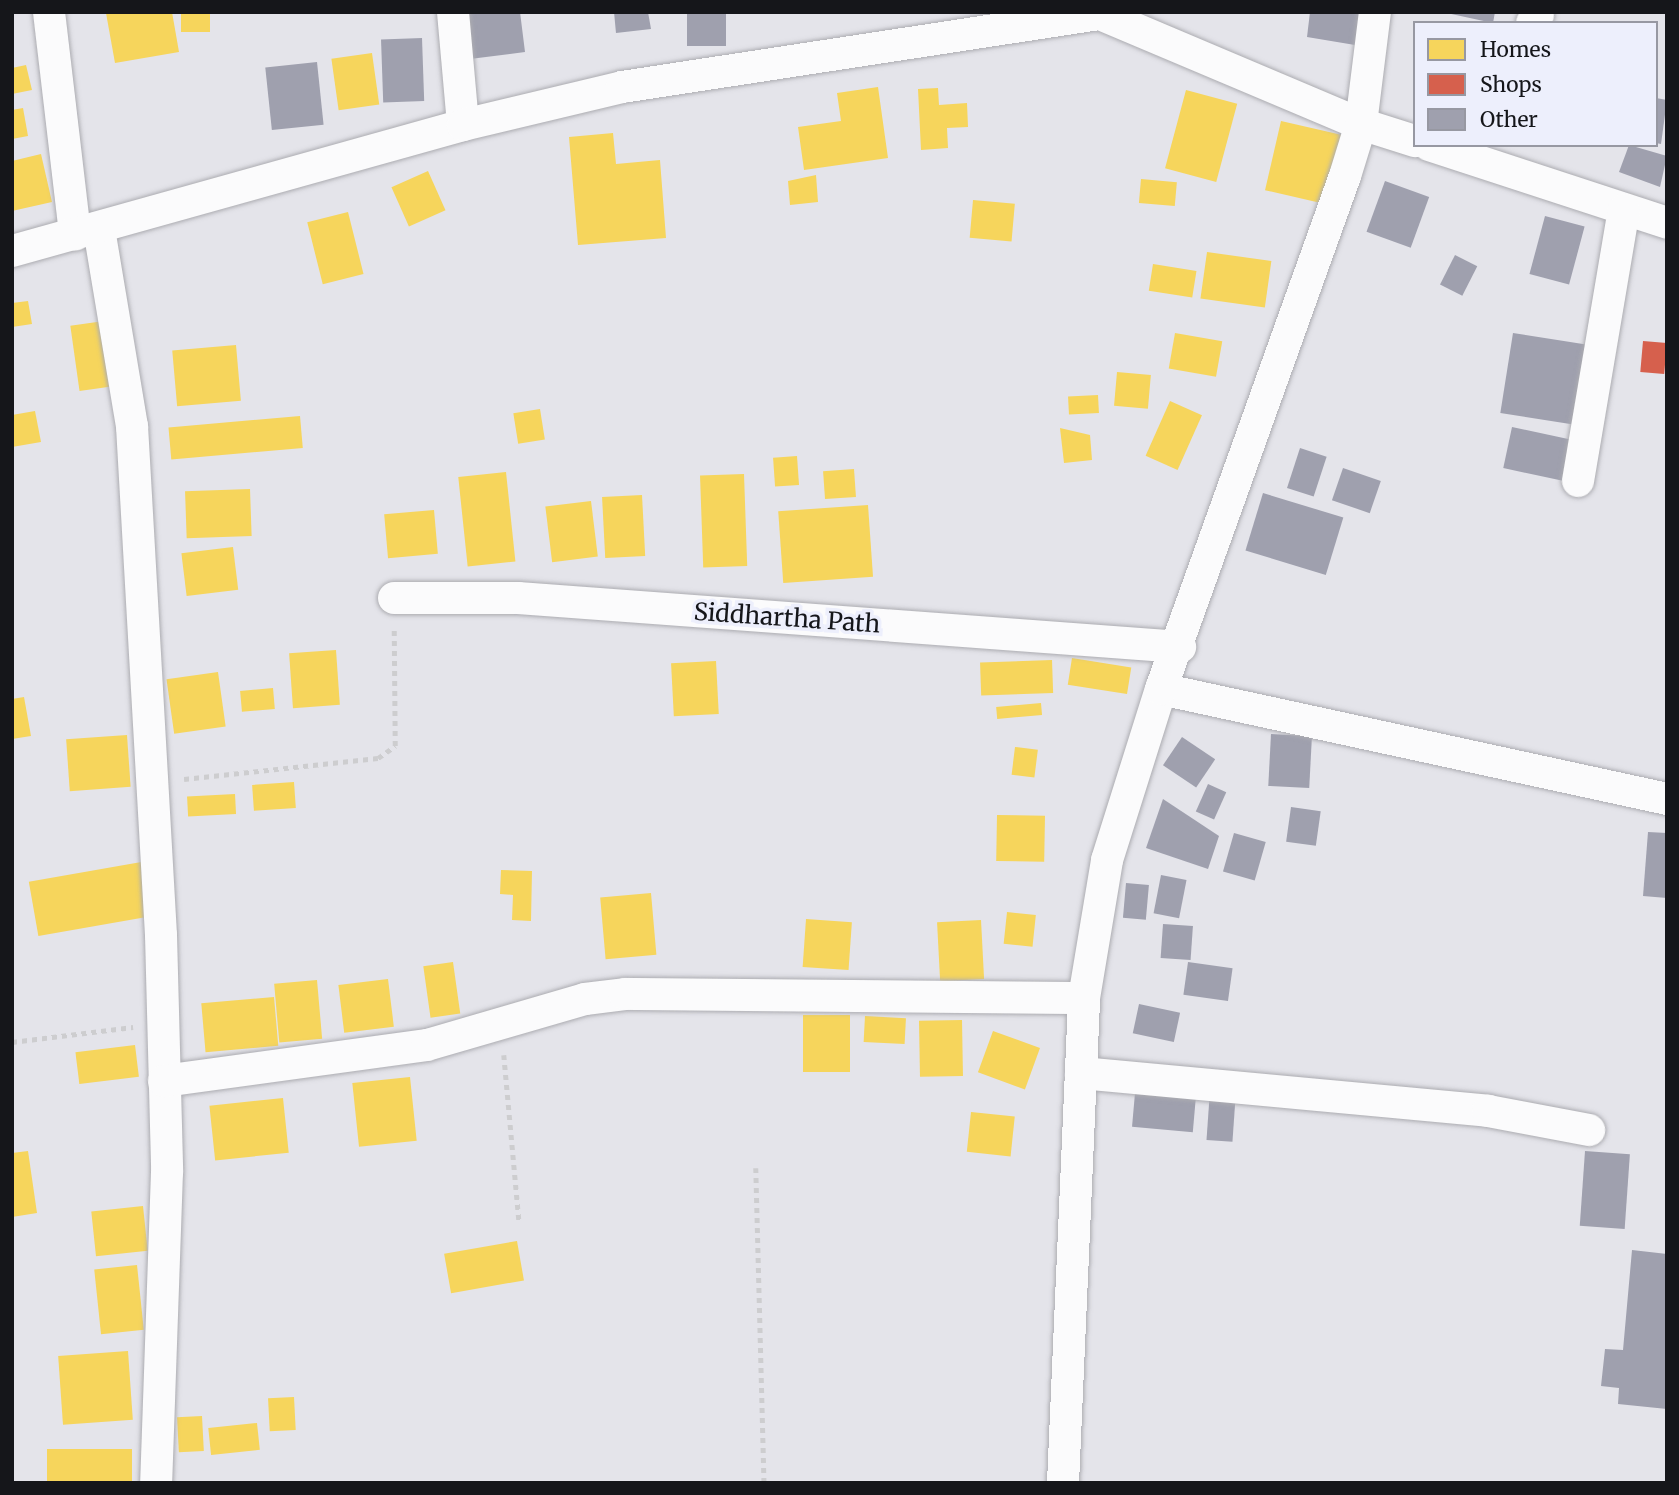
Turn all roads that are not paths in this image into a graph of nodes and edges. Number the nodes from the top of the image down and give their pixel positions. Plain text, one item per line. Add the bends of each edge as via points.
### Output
1 (49, 12) edge
2 (453, 12) edge
3 (1375, 12) edge
4 (1100, 13) edge
5 (1361, 124) junction
6 (463, 125) junction
7 (1413, 139) edge
8 (1439, 147) edge
9 (1624, 210) junction
10 (1667, 223) edge
11 (87, 231) junction
12 (12, 251) edge
13 (1578, 481) dead end
14 (394, 598) road end
15 (1180, 647) junction
16 (1161, 689) junction
17 (1667, 799) edge
18 (1084, 999) junction
19 (1081, 1073) junction
20 (164, 1081) junction
21 (1589, 1130) dead end
22 (156, 1483) edge
23 (1062, 1483) edge

1 - 11 street
2 - 6 street
3 - 5 street
4 - 5 street
4 - 6 street via 622,87
5 - 7 street
5 - 15 street
6 - 11 street
8 - 9 street
9 - 10 street
9 - 13 street
11 - 12 street
11 - 20 street via 132,426
14 - 15 street, Siddhartha Path via 518,598
15 - 16 street
16 - 17 street
16 - 18 street via 1107,860
18 - 19 street
18 - 20 street via 625,995 585,999 427,1045
19 - 21 street via 1488,1111
19 - 23 street
20 - 22 street via 167,1172

